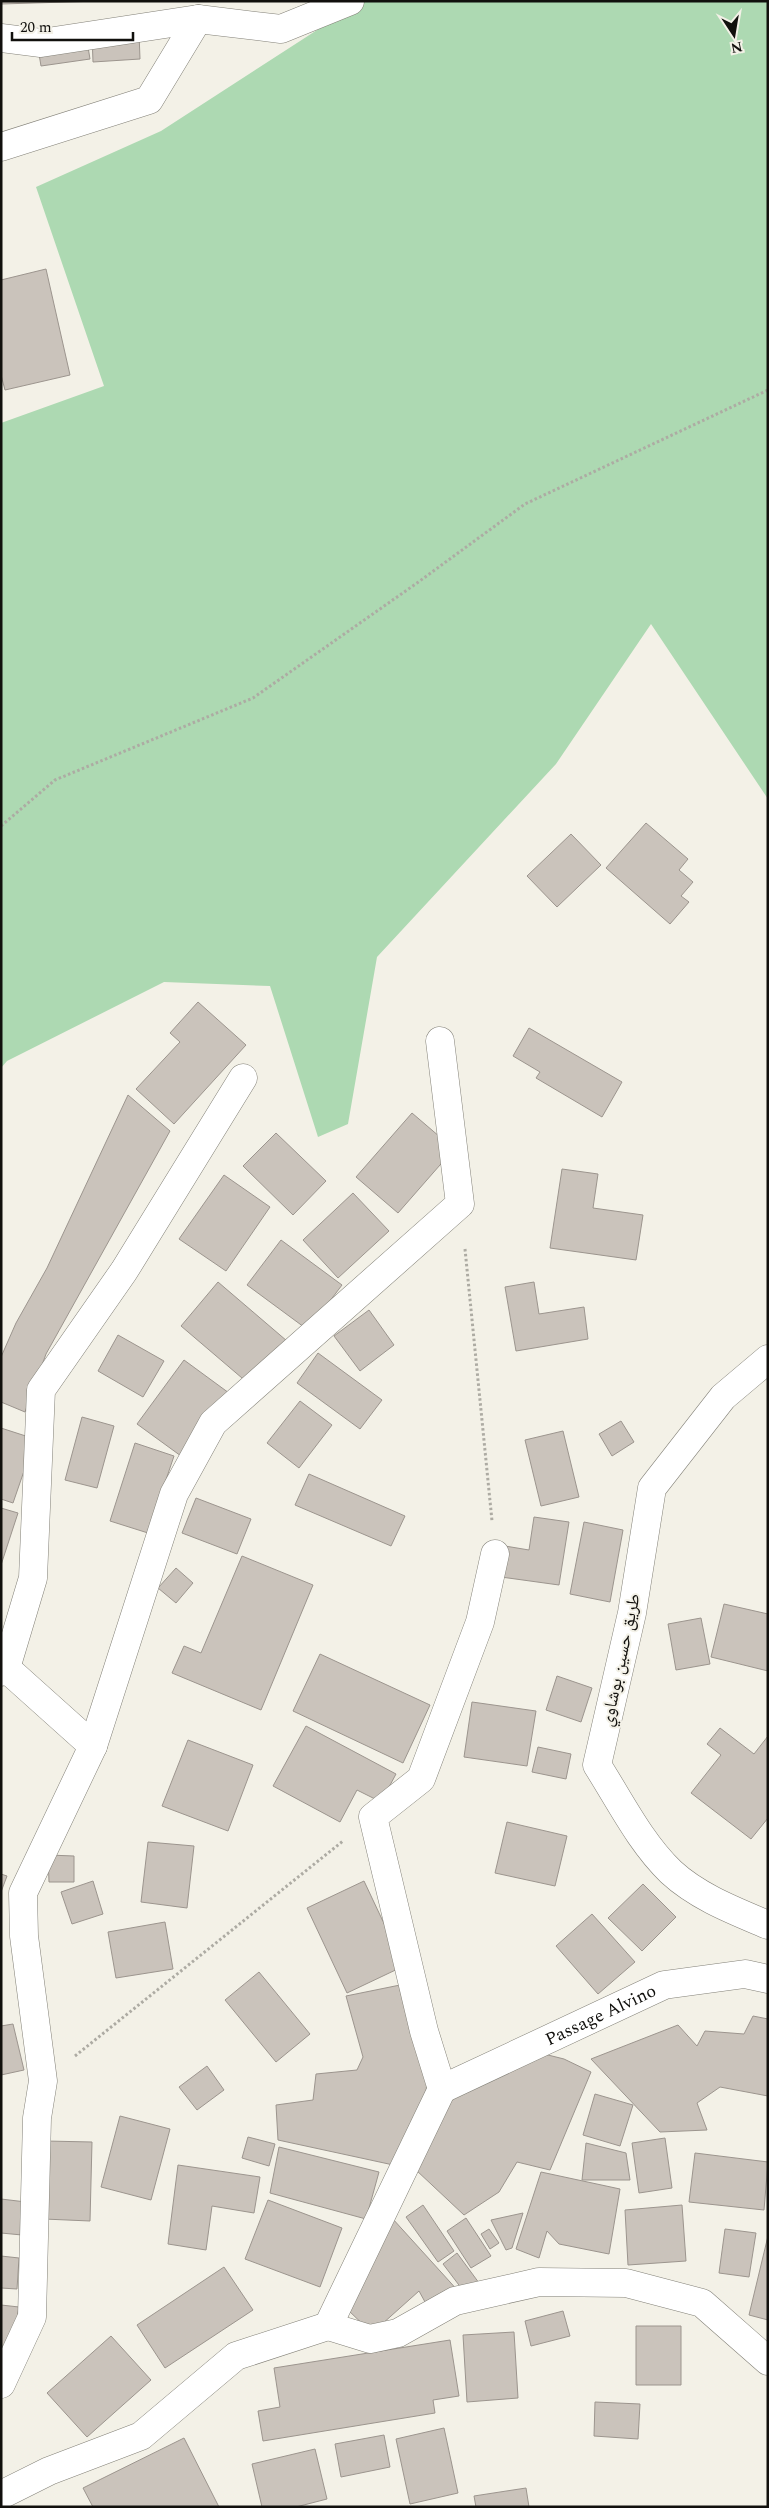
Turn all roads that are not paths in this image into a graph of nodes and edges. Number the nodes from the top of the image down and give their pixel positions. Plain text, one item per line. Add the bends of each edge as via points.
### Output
1 (350, 1) edge
2 (198, 19) junction
3 (1, 38) edge
4 (1, 146) edge
5 (440, 1041) dead end
6 (243, 1078) dead end
7 (768, 1360) edge
8 (495, 1554) road end
9 (4, 1670) edge
10 (93, 1746) junction
11 (768, 1925) edge
12 (768, 1980) edge
13 (442, 2089) junction
14 (328, 2326) junction
15 (768, 2360) edge
16 (1, 2384) edge
17 (1, 2495) edge

1 - 2 street via 281,28
2 - 3 street via 41,43
2 - 4 street via 149,100
5 - 10 street via 460,1204 213,1423 174,1494
6 - 9 street via 124,1271 41,1390 33,1578
7 - 11 street, طريق حسين بوشاوي via 723,1397 652,1488 632,1613 597,1766 640,1834 672,1872 713,1900
8 - 13 street via 480,1622 421,1779 373,1817 422,2021
9 - 10 street
10 - 16 street via 23,1893 24,1936 43,2081 37,2118 32,2317
12 - 13 street, Passage Alvino via 745,1974 664,1985
13 - 14 street
14 - 15 street via 370,2339 398,2333 455,2301 539,2282 626,2283 702,2303
14 - 17 street via 236,2356 141,2436 49,2471

